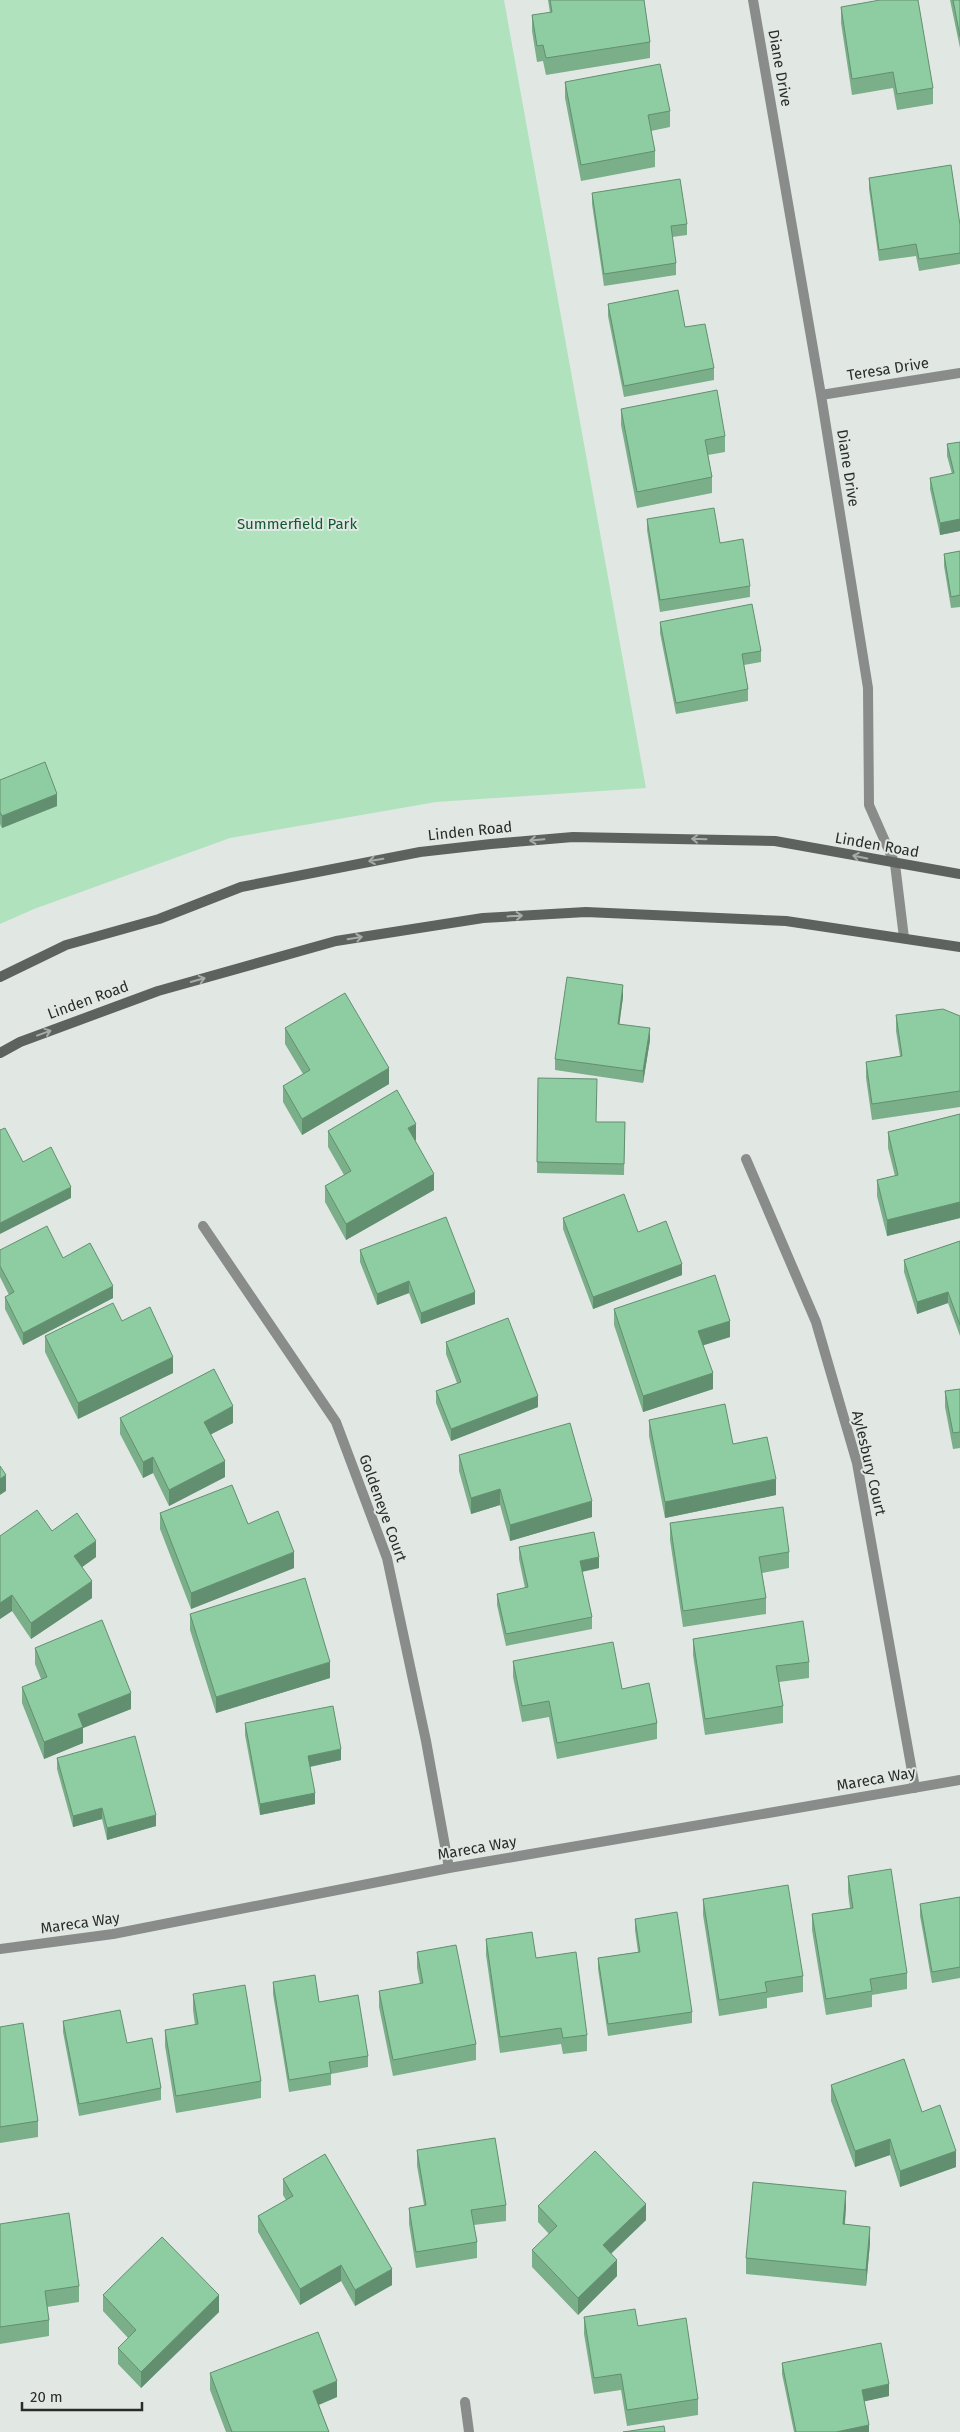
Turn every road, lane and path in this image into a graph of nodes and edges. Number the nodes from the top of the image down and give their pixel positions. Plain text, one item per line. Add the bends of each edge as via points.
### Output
1 (753, 0) edge
2 (960, 373) edge
3 (821, 395) junction
4 (895, 864) junction
5 (960, 874) edge
6 (904, 938) junction
7 (960, 947) edge
8 (0, 977) edge
9 (0, 1053) edge
10 (746, 1159) dead end
11 (204, 1226) dead end
12 (960, 1780) edge
13 (915, 1788) junction
14 (449, 1868) junction
15 (0, 1948) edge
16 (466, 2402) dead end
17 (469, 2432) edge

1 - 3 street, Diane Drive
2 - 3 street, Teresa Drive
3 - 4 street, Diane Drive via 868,688 869,805
4 - 5 street, Linden Road
4 - 6 street, Diane Drive
4 -> 8 street, Linden Road via 775,841 658,838 573,837 420,852 241,887 159,919 66,945
6 - 7 street, Linden Road
9 -> 6 street, Linden Road via 20,1042 167,988 336,941 483,918 586,912 776,921
10 - 13 street, Aylesbury Court via 816,1322 857,1462
11 - 14 street, Goldeneye Court via 336,1422 388,1558
12 - 13 street, Mareca Way
13 - 14 street, Mareca Way
14 - 15 street, Mareca Way via 113,1934
16 - 17 street

